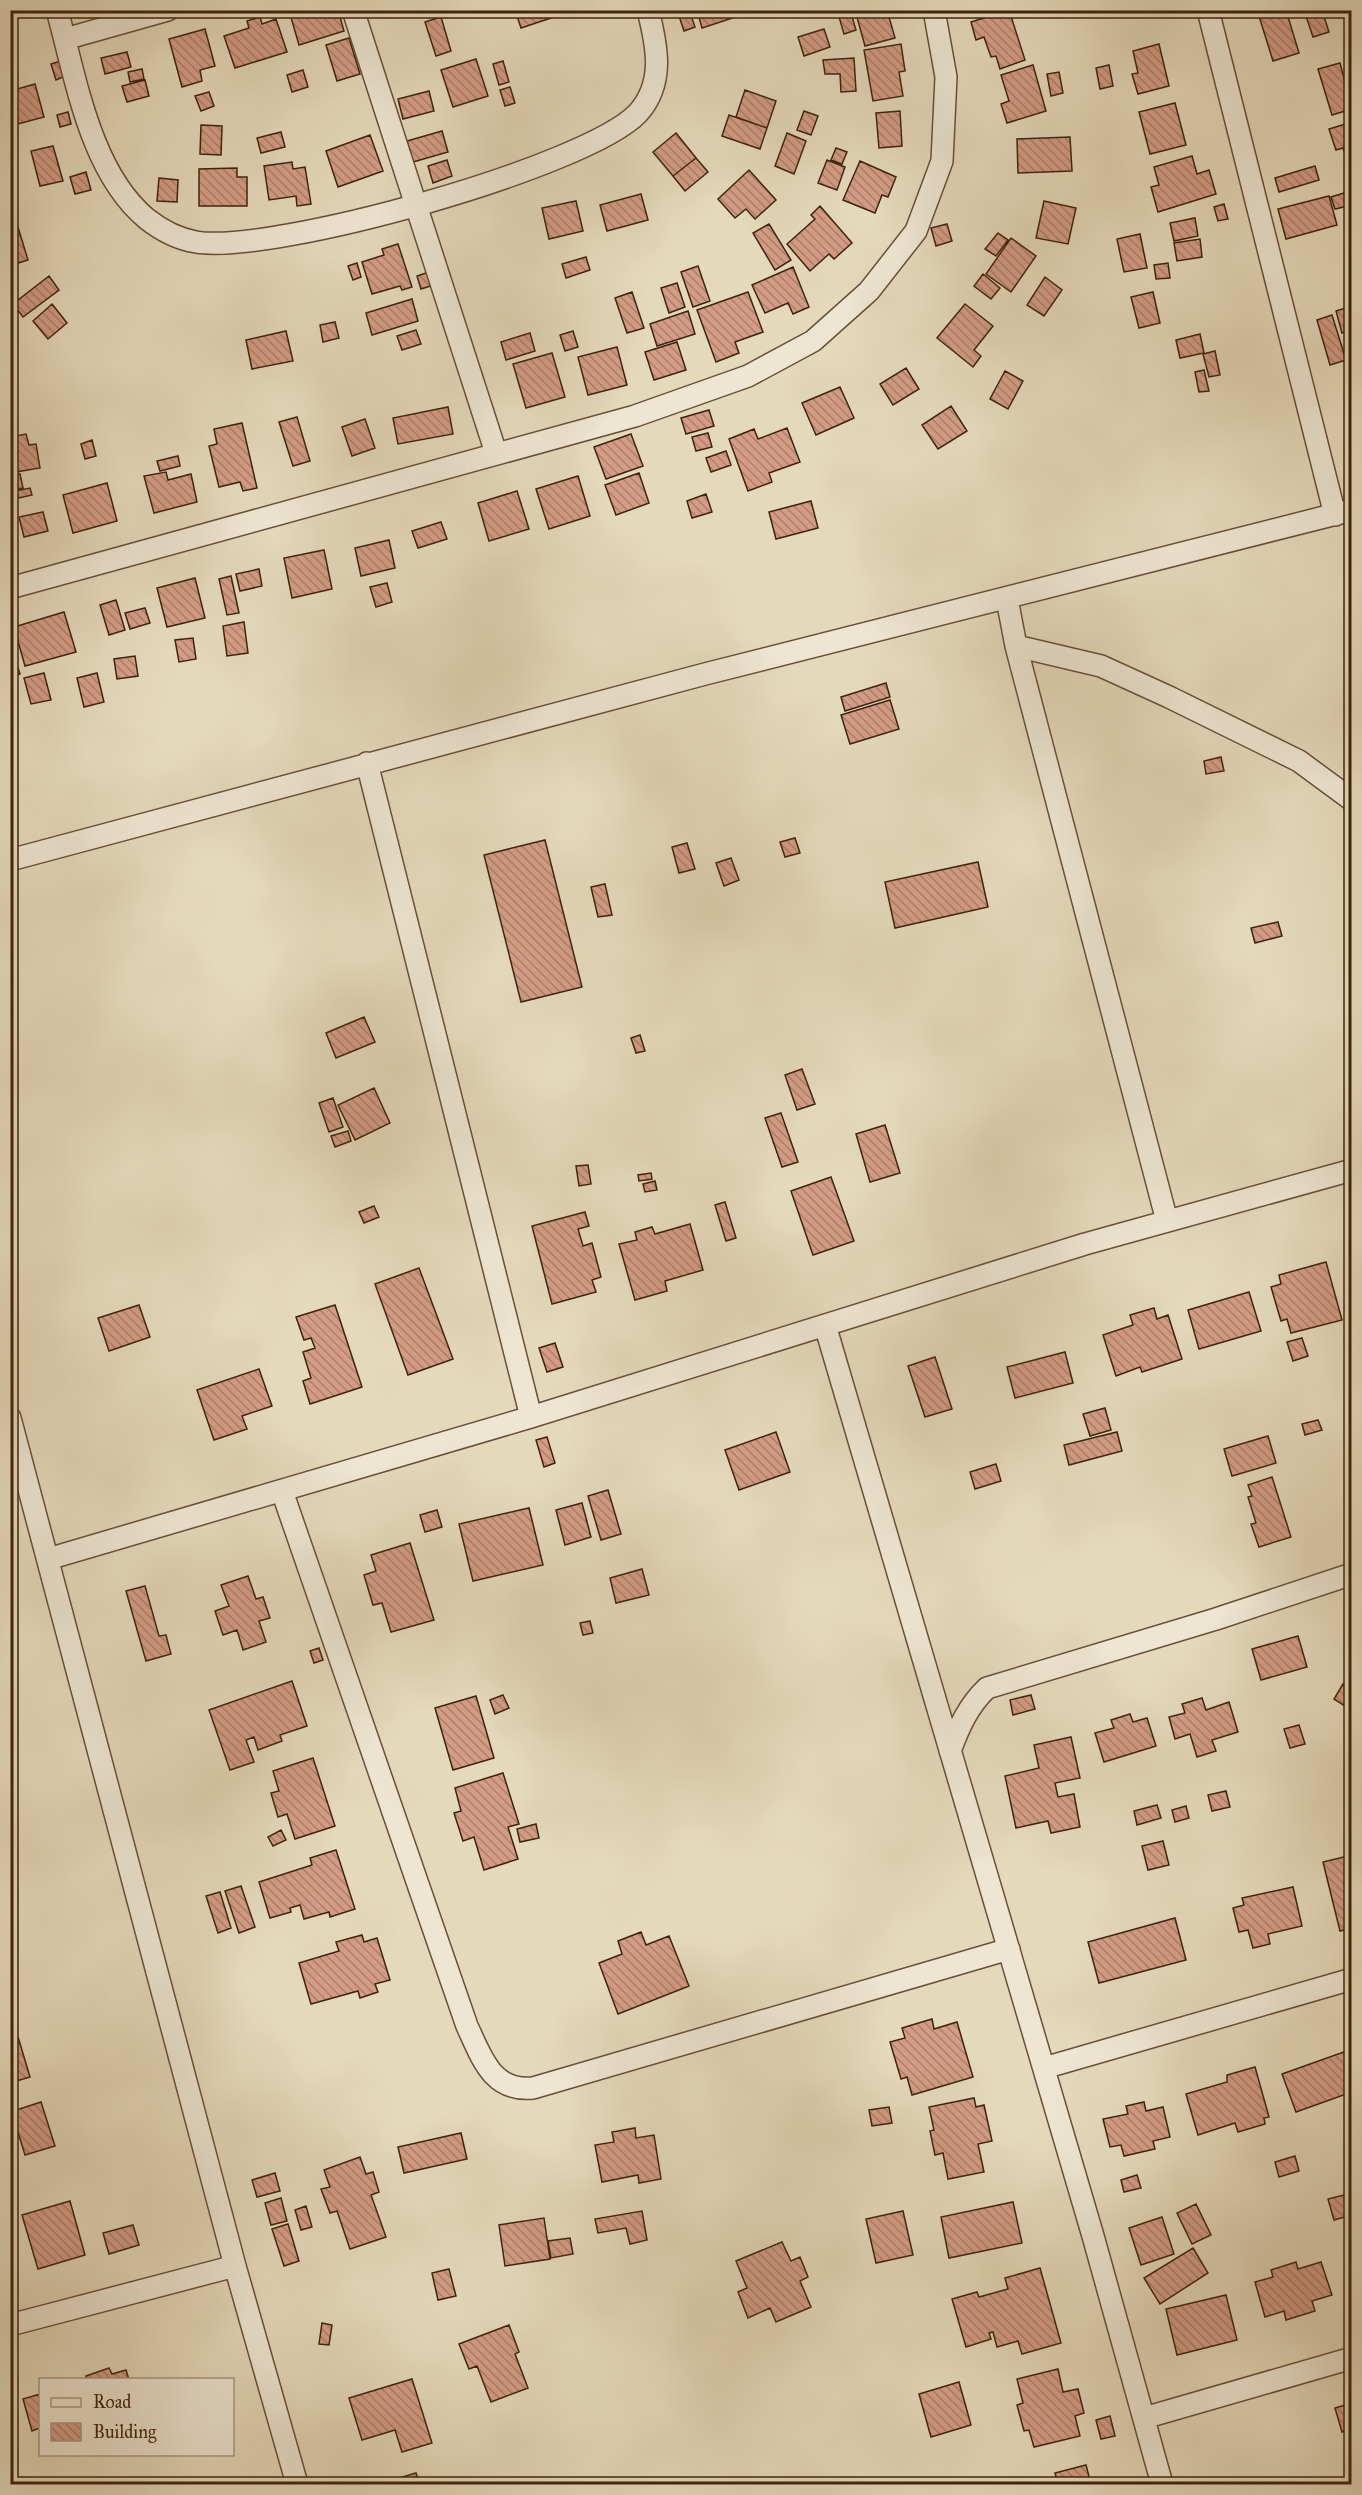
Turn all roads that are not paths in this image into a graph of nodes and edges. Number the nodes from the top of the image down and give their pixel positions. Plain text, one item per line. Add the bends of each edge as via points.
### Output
1 (57, 10) edge
2 (168, 10) edge
3 (353, 10) edge
4 (648, 10) edge
5 (934, 10) edge
6 (1208, 10) edge
7 (65, 39) junction
8 (415, 206) junction
9 (496, 453) junction
10 (1343, 512) edge
11 (10, 588) edge
12 (1008, 599) junction
13 (1016, 646) junction
14 (367, 763) junction
15 (1352, 800) edge
16 (10, 860) edge
17 (1352, 1170) edge
18 (1167, 1221) junction
19 (825, 1325) junction
20 (531, 1417) junction
21 (10, 1418) edge
22 (282, 1491) junction
23 (48, 1559) junction
24 (1352, 1574) edge
25 (950, 1751) junction
26 (1009, 1949) junction
27 (1352, 1979) edge
28 (1044, 2068) junction
29 (235, 2266) junction
30 (10, 2325) edge
31 (1352, 2358) edge
32 (1144, 2418) junction
33 (297, 2484) edge
34 (1162, 2484) edge

1 - 7 street
2 - 7 street
3 - 8 street
4 - 8 street via 658,62 654,86 627,123 550,161
5 - 9 street via 946,77 942,161 916,231 869,291 813,341 748,376 635,416
6 - 10 street
7 - 8 street via 102,163 133,206 162,229 196,242 265,240
8 - 9 street
9 - 11 street
10 - 12 street
12 - 13 street
12 - 14 street
13 - 15 street via 1101,666 1169,697 1299,760
13 - 18 street
14 - 16 street
14 - 20 street
17 - 18 street
18 - 19 street
19 - 20 street
19 - 25 street
20 - 22 street
21 - 23 street
22 - 23 street
22 - 26 street via 467,2026 489,2068 505,2085 517,2090 533,2088
23 - 29 street
24 - 25 street via 987,1688 962,1720
25 - 26 street
26 - 28 street
27 - 28 street
28 - 32 street
29 - 30 street
29 - 33 street
31 - 32 street
32 - 34 street

